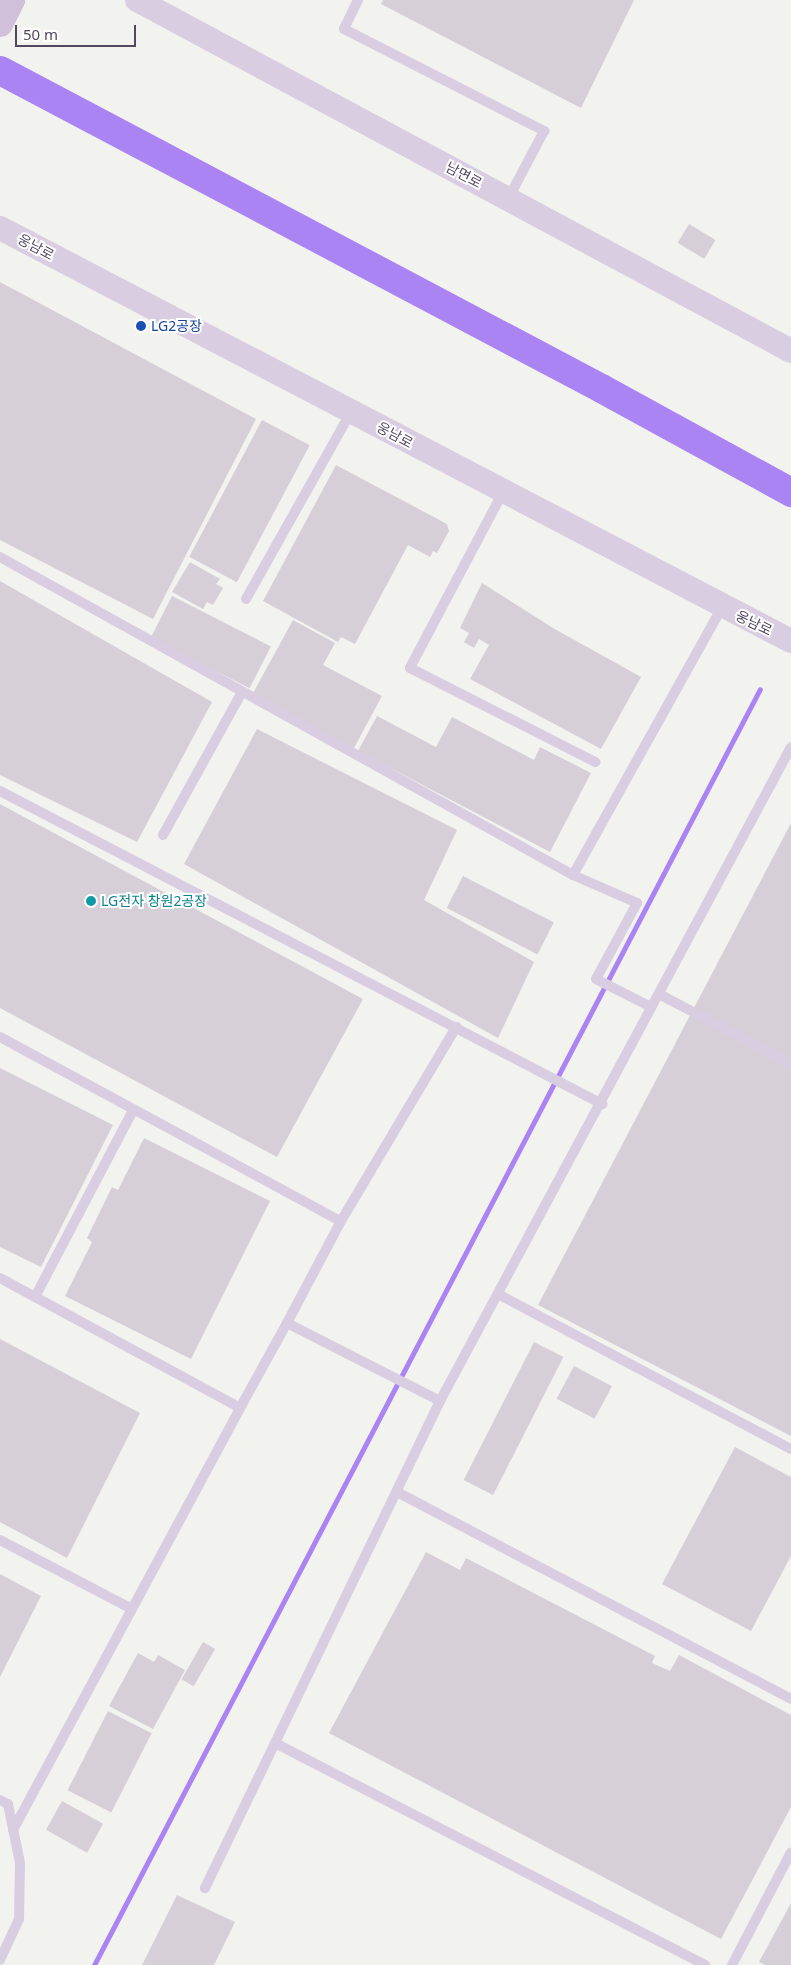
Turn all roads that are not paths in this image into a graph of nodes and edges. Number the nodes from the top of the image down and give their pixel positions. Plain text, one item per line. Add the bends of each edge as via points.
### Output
1 (12, 0) edge
2 (137, 0) edge
3 (358, 0) edge
4 (0, 24) edge
5 (508, 199) junction
6 (0, 228) edge
7 (791, 351) edge
8 (351, 412) junction
9 (503, 492) junction
10 (0, 557) edge
11 (246, 599) dead end
12 (722, 607) junction
13 (791, 641) edge
14 (242, 692) junction
15 (791, 747) edge
16 (595, 762) dead end
17 (0, 791) edge
18 (163, 835) dead end
19 (573, 875) junction
20 (659, 994) junction
21 (651, 1007) junction
22 (456, 1027) junction
23 (0, 1037) edge
24 (791, 1064) edge
25 (602, 1104) junction
26 (133, 1110) junction
27 (341, 1221) junction
28 (0, 1278) edge
29 (498, 1294) junction
30 (35, 1297) junction
31 (287, 1324) junction
32 (440, 1401) junction
33 (240, 1408) junction
34 (791, 1449) edge
35 (398, 1492) junction
36 (0, 1540) edge
37 (132, 1609) junction
38 (791, 1699) edge
39 (275, 1743) junction
40 (0, 1800) edge
41 (13, 1830) junction
42 (791, 1852) edge
43 (205, 1888) dead end
44 (0, 1960) edge
45 (705, 1965) edge
46 (732, 1965) edge

1 - 4 main road
2 - 5 street, 남면로
3 - 5 lane via 344,29 544,131
5 - 7 street, 남면로
6 - 8 street, 웅남로
8 - 9 street, 웅남로
8 - 11 lane
9 - 12 street, 웅남로
9 - 16 lane via 410,668
10 - 14 lane
12 - 13 street, 웅남로
12 - 19 lane
14 - 18 lane
14 - 19 lane
15 - 20 lane
17 - 22 lane
19 - 21 lane via 637,903 596,979
20 - 21 lane
20 - 24 lane
21 - 25 lane
22 - 25 lane
22 - 27 lane
23 - 26 lane
25 - 29 lane
26 - 27 lane
26 - 30 lane
27 - 31 lane
28 - 30 lane
29 - 32 lane
29 - 34 lane
30 - 33 lane
31 - 32 lane
31 - 33 lane
32 - 35 lane
33 - 37 lane
35 - 38 lane
35 - 39 lane
36 - 37 lane
37 - 41 lane
39 - 43 lane
39 - 45 lane
40 - 41 lane via 8,1804
41 - 44 lane via 20,1863 20,1920
42 - 46 lane

